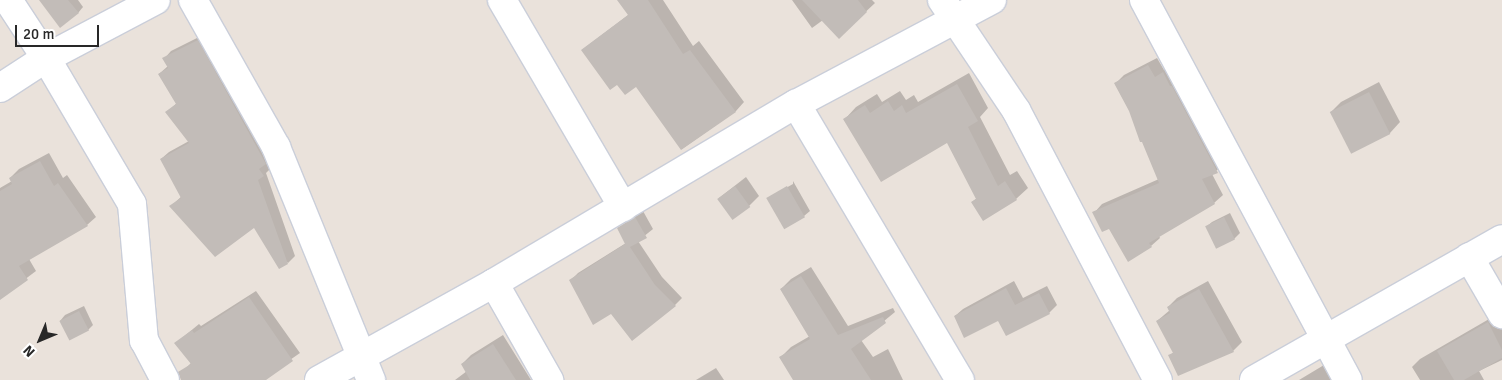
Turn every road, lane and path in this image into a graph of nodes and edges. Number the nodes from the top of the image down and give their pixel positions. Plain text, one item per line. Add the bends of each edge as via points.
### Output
1 (8, 0) edge
2 (156, 0) edge
3 (193, 0) edge
4 (502, 0) edge
5 (992, 0) edge
6 (1144, 0) edge
7 (950, 10) edge
8 (46, 58) junction
9 (0, 88) edge
10 (796, 104) junction
11 (623, 207) junction
12 (1502, 239) edge
13 (1469, 257) junction
14 (494, 283) junction
15 (1502, 314) edge
16 (1326, 340) junction
17 (366, 368) edge
18 (165, 380) edge
19 (320, 380) edge
20 (549, 380) edge
21 (960, 380) edge
22 (1158, 380) edge
23 (1254, 380) edge
24 (1348, 380) edge

1 - 8 street
2 - 8 street
3 - 17 street via 276,147
4 - 11 street
5 - 7 street
6 - 16 street
7 - 10 street
7 - 22 street via 1016,110
8 - 9 street
8 - 18 street via 132,204 144,340
10 - 11 street
10 - 21 street
11 - 14 street
12 - 13 street
13 - 15 street
13 - 16 street
14 - 17 street
14 - 20 street
16 - 23 street
16 - 24 street
17 - 19 street

